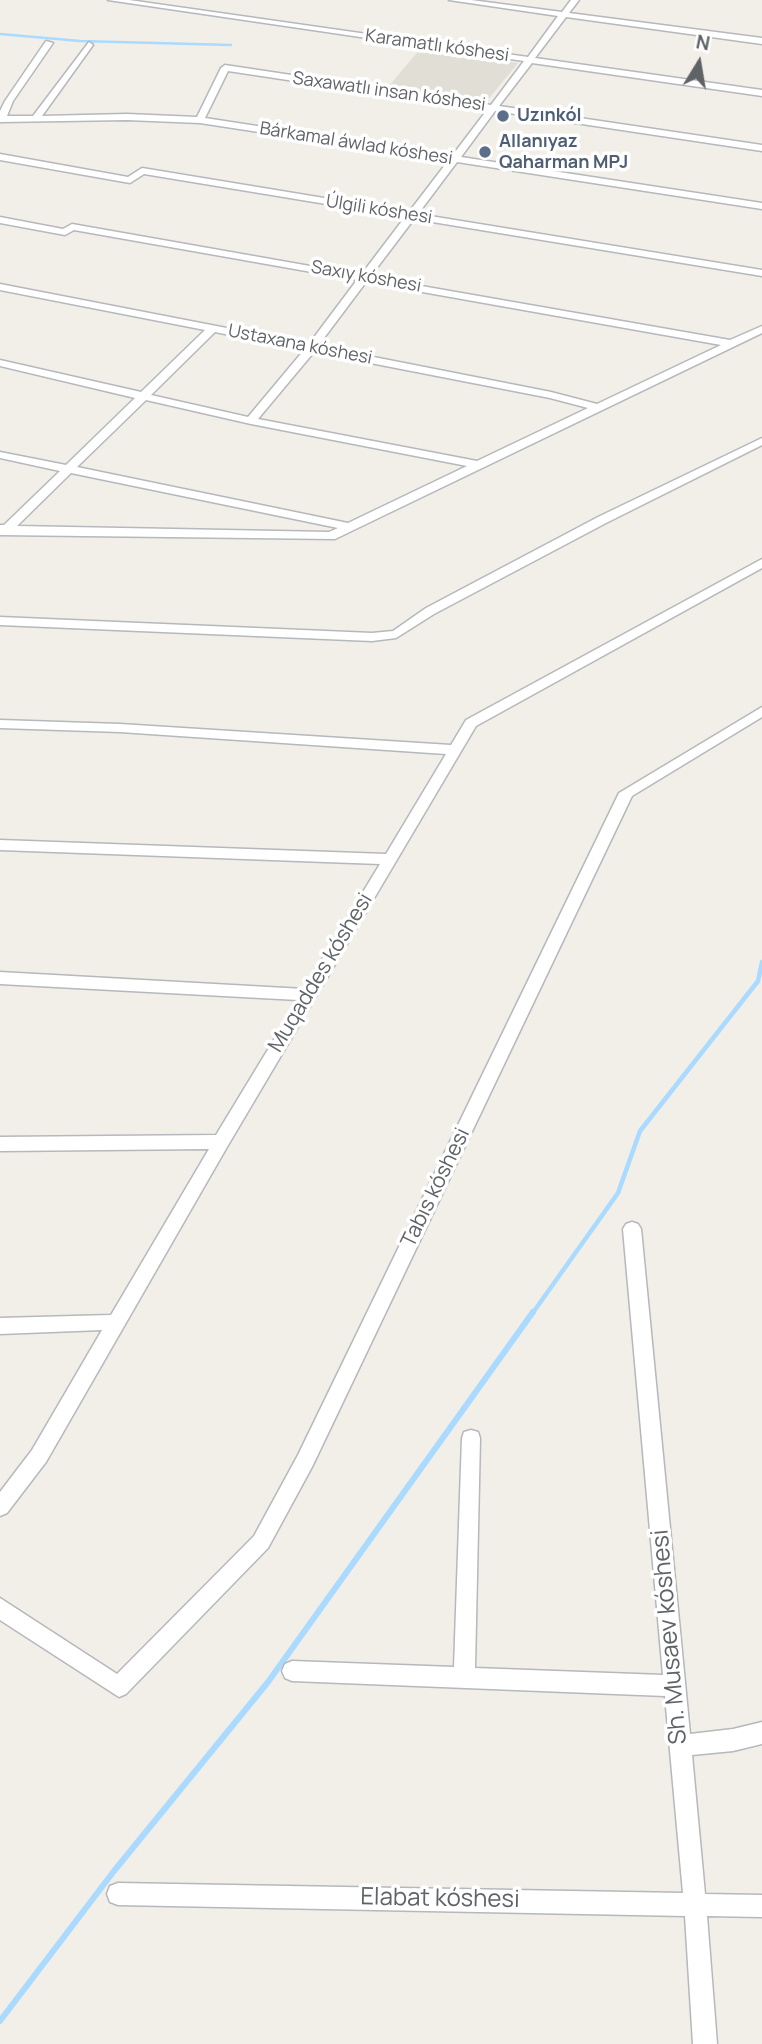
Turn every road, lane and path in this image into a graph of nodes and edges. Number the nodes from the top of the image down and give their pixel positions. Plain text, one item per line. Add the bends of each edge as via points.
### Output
1 (112, 0) edge
2 (453, 0) edge
3 (575, 0) edge
4 (565, 14) junction
5 (762, 41) edge
6 (50, 43) dead end
7 (89, 45) dead end
8 (530, 59) junction
9 (762, 93) edge
10 (494, 108) junction
11 (36, 118) junction
12 (0, 119) edge
13 (200, 120) junction
14 (762, 148) edge
15 (0, 157) edge
16 (455, 159) junction
17 (762, 206) edge
18 (412, 216) junction
19 (0, 220) edge
20 (762, 273) edge
21 (366, 277) junction
22 (0, 287) edge
23 (213, 328) junction
24 (762, 329) edge
25 (734, 344) junction
26 (312, 347) junction
27 (0, 363) edge
28 (143, 395) junction
29 (599, 408) junction
30 (251, 421) junction
31 (762, 441) edge
32 (0, 455) edge
33 (478, 465) junction
34 (65, 471) junction
35 (349, 527) junction
36 (2, 532) edge
37 (762, 563) edge
38 (0, 621) edge
39 (762, 711) edge
40 (0, 724) edge
41 (455, 750) junction
42 (0, 845) edge
43 (390, 859) junction
44 (0, 978) edge
45 (308, 996) junction
46 (221, 1142) junction
47 (0, 1144) edge
48 (632, 1229) dead end
49 (117, 1322) junction
50 (0, 1326) edge
51 (471, 1438) dead end
52 (0, 1507) edge
53 (0, 1608) edge
54 (292, 1671) dead end
55 (464, 1679) junction
56 (674, 1686) junction
57 (762, 1733) edge
58 (680, 1746) junction
59 (118, 1894) dead end
60 (695, 1903) junction
61 (762, 1906) edge
62 (705, 2044) edge

1 - 8 street, Karamatlı kóshesi
2 - 4 street
3 - 4 street
4 - 5 street
4 - 8 street
6 - 12 street
7 - 11 street
8 - 9 street, Karamatlı kóshesi
8 - 10 street
10 - 13 street, Saxawatlı insan kóshesi via 225,68
10 - 14 street, Saxawatlı insan kóshesi
10 - 16 street
11 - 12 street, Bárkamal áwlad kóshesi
11 - 13 street, Bárkamal áwlad kóshesi
13 - 16 street, Bárkamal áwlad kóshesi
15 - 18 street, Úlgili kóshesi via 130,180 142,171
16 - 17 street, Bárkamal áwlad kóshesi
16 - 18 street
18 - 20 street, Úlgili kóshesi
18 - 21 street
19 - 21 street, Saxıy kóshesi via 65,232 72,227
21 - 25 street, Saxıy kóshesi
21 - 26 street
22 - 23 street, Ustaxana kóshesi
23 - 26 street, Ustaxana kóshesi
23 - 28 street
24 - 25 street
25 - 29 street
26 - 29 street, Ustaxana kóshesi
26 - 30 street
27 - 28 street
28 - 30 street
28 - 34 street
29 - 33 street
30 - 33 street
31 - 38 street via 602,520 430,611 396,634 372,637
32 - 34 street
33 - 35 street
34 - 35 street
34 - 36 street
35 - 36 street via 331,536
37 - 41 street, Muqaddes kóshesi via 495,707 471,723
39 - 53 street, Tabıs kóshesi via 626,793 305,1461 261,1542 119,1688
40 - 41 street
41 - 43 street, Muqaddes kóshesi
42 - 43 street
43 - 45 street, Muqaddes kóshesi
44 - 45 street
45 - 46 street, Muqaddes kóshesi
46 - 47 street
46 - 49 street, Muqaddes kóshesi
48 - 56 street, Sh. Musaev kóshesi
49 - 50 street
49 - 52 street, Muqaddes kóshesi via 39,1456
51 - 55 street
54 - 55 street
55 - 56 street
56 - 58 street, Sh. Musaev kóshesi
57 - 58 street
58 - 60 street, Sh. Musaev kóshesi
59 - 60 street, Elabat kóshesi
60 - 61 street, Elabat kóshesi
60 - 62 street, Sh. Musaev kóshesi

